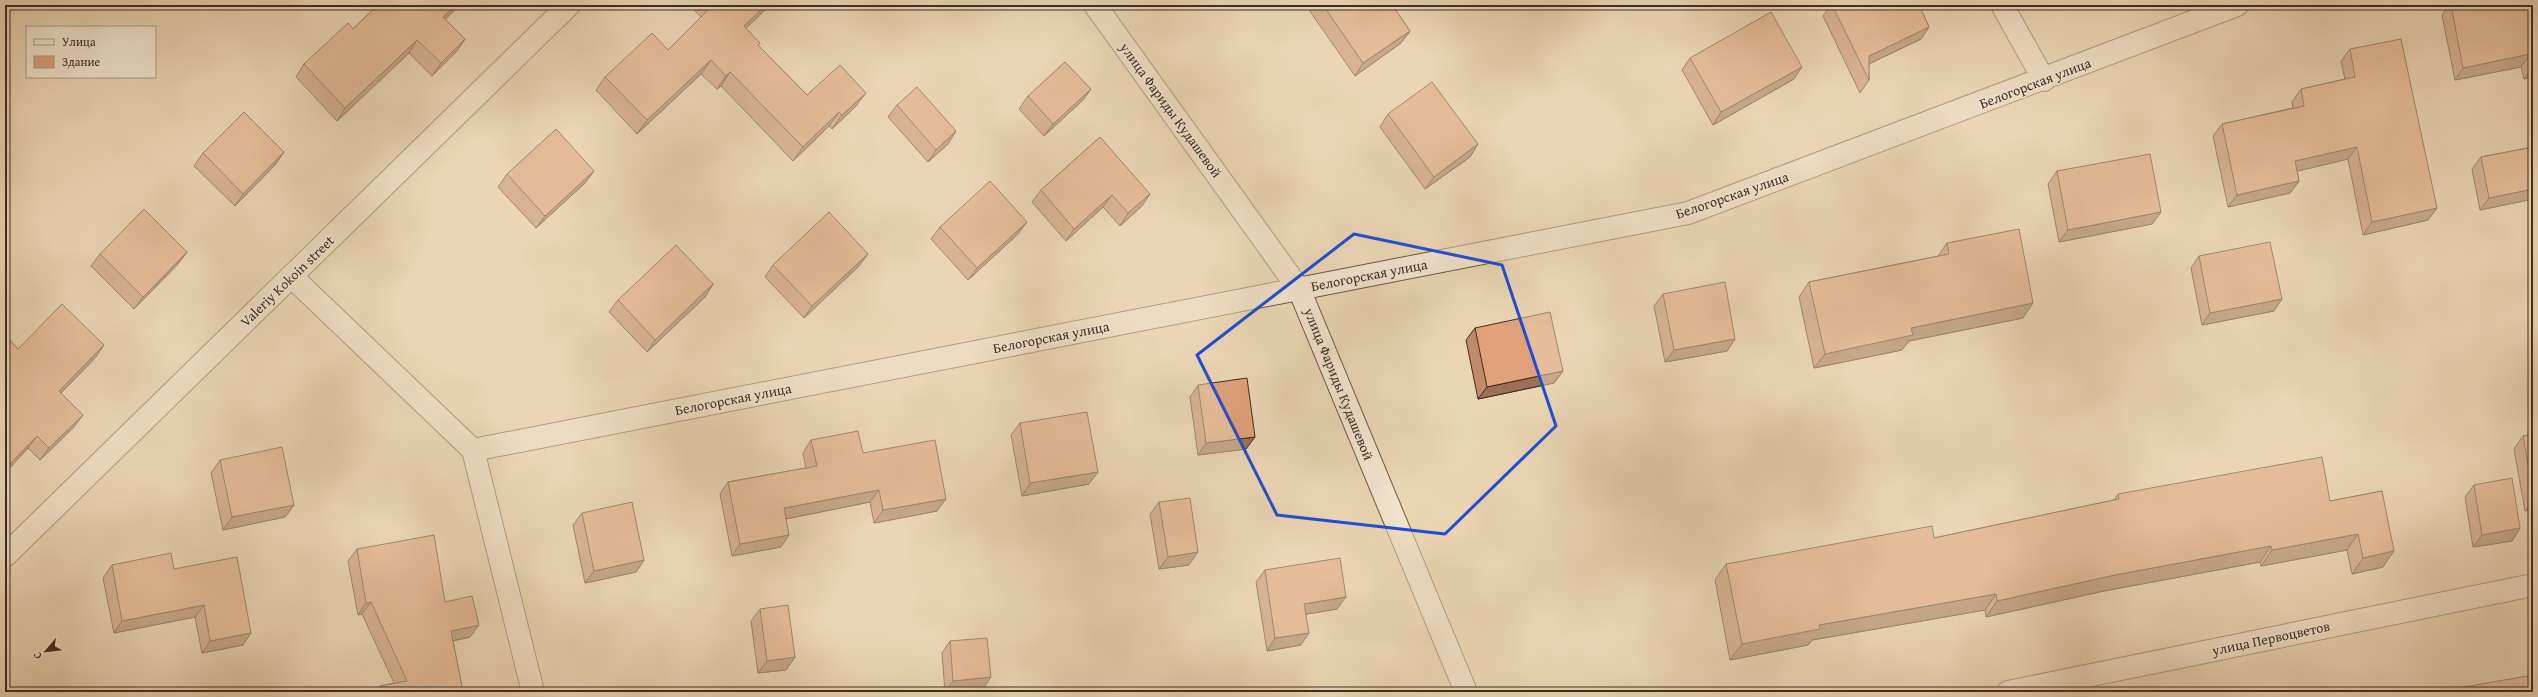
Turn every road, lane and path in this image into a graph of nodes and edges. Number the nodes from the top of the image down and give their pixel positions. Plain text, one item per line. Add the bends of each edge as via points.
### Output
1 (569, 5) edge
2 (1096, 5) edge
3 (2002, 5) edge
4 (2237, 5) edge
5 (2044, 80) junction
6 (292, 277) junction
7 (1299, 289) junction
8 (473, 450) junction
9 (5, 556) edge
10 (2533, 585) edge
11 (533, 692) edge
12 (1466, 692) edge
13 (2008, 692) edge

1 - 6 street, Valeriy Kokoin street
2 - 7 street, улица Фариды Кудашевой
3 - 5 street
4 - 5 street, Белогорская улица
5 - 7 street, Белогорская улица via 1688,213
6 - 8 street
6 - 9 street, Valeriy Kokoin street
7 - 8 street, Белогорская улица
7 - 12 street, улица Фариды Кудашевой
8 - 11 street
10 - 13 street, улица Первоцветов

